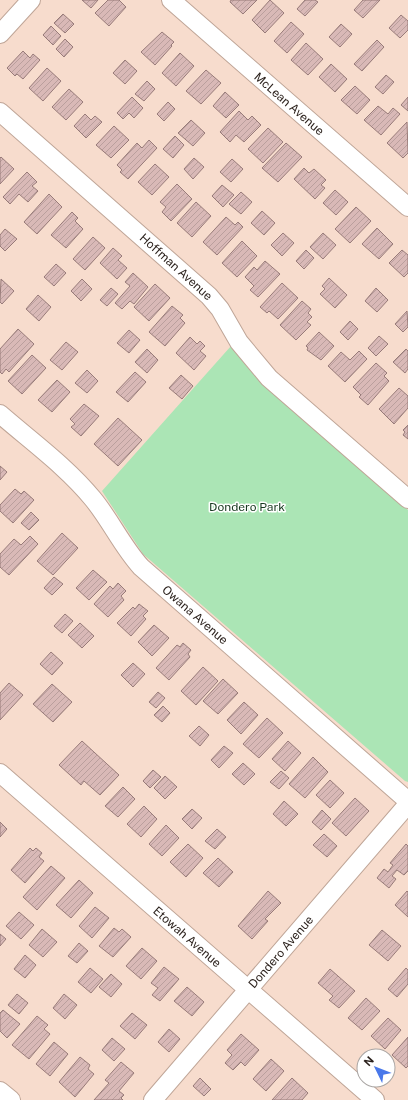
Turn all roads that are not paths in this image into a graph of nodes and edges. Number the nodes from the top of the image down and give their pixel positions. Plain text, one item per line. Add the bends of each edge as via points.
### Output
1 (32, 0) edge
2 (171, 0) edge
3 (0, 34) edge
4 (0, 112) edge
5 (408, 208) edge
6 (0, 414) edge
7 (408, 499) edge
8 (0, 773) edge
9 (408, 801) edge
10 (408, 804) edge
11 (249, 990) junction
12 (0, 1091) edge
13 (11, 1100) edge
14 (153, 1100) edge
15 (375, 1100) edge

1 - 3 street
2 - 5 street, McLean Avenue
4 - 7 street, Hoffman Avenue via 209,296 220,309 239,342 269,378
6 - 9 street, Owana Avenue via 94,499 140,567
8 - 11 street, Etowah Avenue
10 - 11 street, Dondero Avenue
11 - 14 street, Dondero Avenue
11 - 15 street, Etowah Avenue
12 - 13 street

